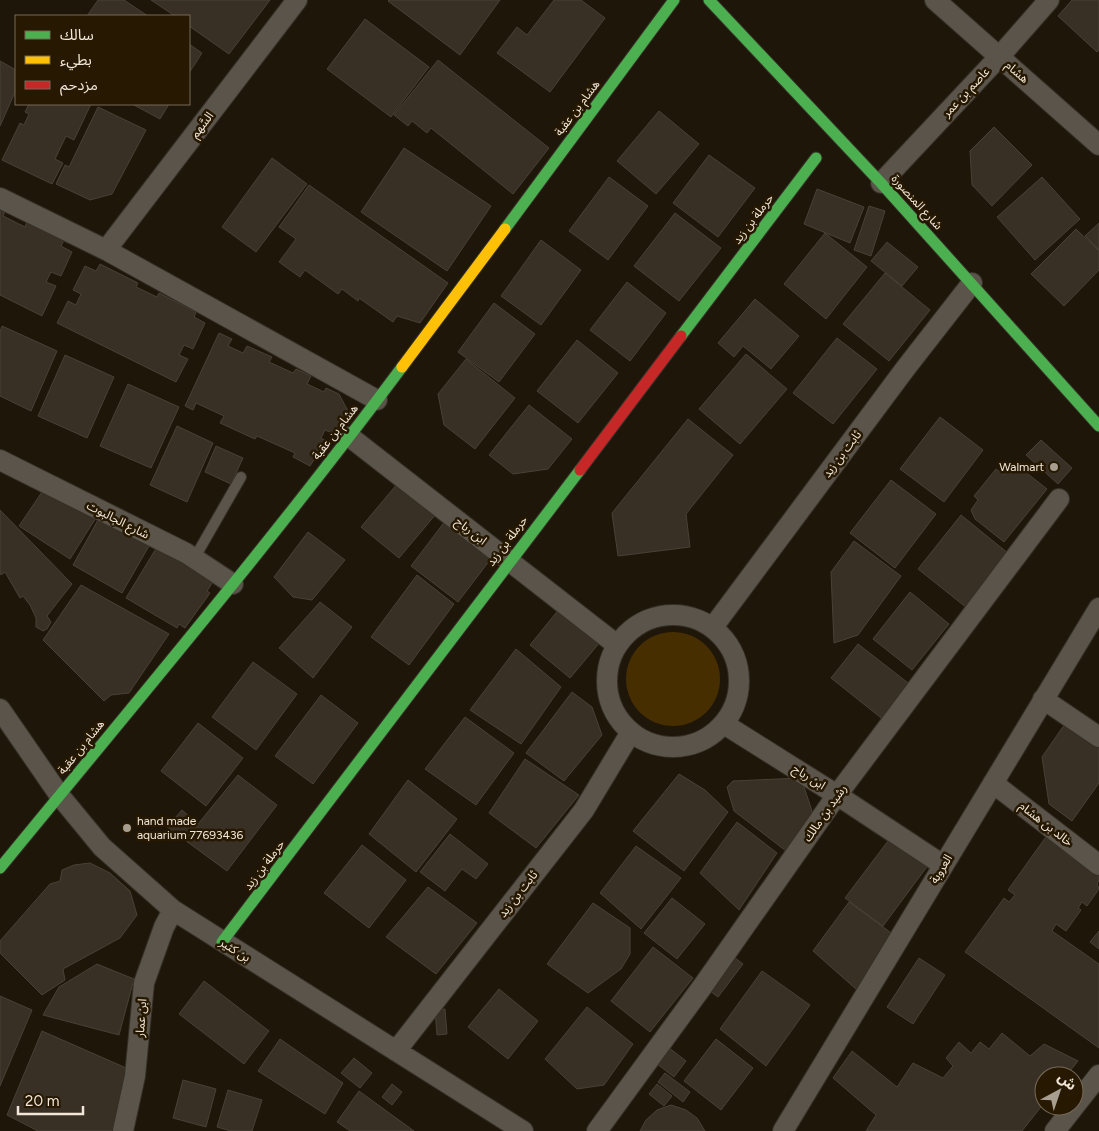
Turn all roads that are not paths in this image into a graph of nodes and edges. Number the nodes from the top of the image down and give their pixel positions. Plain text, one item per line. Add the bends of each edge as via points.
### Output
1 (297, 0) edge
2 (674, 0) edge
3 (709, 0) edge
4 (934, 0) edge
5 (1049, 0) edge
6 (999, 57) junction
7 (1099, 145) edge
8 (816, 158) dead end
9 (881, 183) junction
10 (0, 198) edge
11 (106, 250) junction
12 (972, 283) junction
13 (376, 400) junction
14 (1099, 426) edge
15 (350, 436) junction
16 (0, 460) edge
17 (241, 477) dead end
18 (1058, 498) dead end
19 (194, 559) junction
20 (509, 561) junction
21 (233, 584) junction
22 (1099, 608) edge
23 (713, 627) junction
24 (616, 645) junction
25 (1043, 699) junction
26 (0, 709) edge
27 (724, 724) junction
28 (631, 732) junction
29 (1099, 737) edge
30 (994, 782) junction
31 (837, 795) junction
32 (60, 796) junction
33 (943, 865) junction
34 (1099, 865) edge
35 (0, 868) edge
36 (173, 910) junction
37 (222, 942) junction
38 (396, 1051) junction
39 (1099, 1075) edge
40 (128, 1130) edge
41 (523, 1131) edge
42 (597, 1131) edge
43 (782, 1131) edge
44 (1055, 1131) edge

1 - 11 street, السَّهم
2 - 13 street, هشام بن عقبة
3 - 9 street, شارع المنصورة
4 - 6 street, هشام
5 - 6 street, عاصم بن عمر
6 - 7 street, هشام
6 - 9 street, عاصم بن عمر
8 - 20 street, حرملة بن زيد
9 - 12 street, شارع المنصورة
10 - 11 street
11 - 13 street
12 - 14 street, شارع المنصورة
12 - 23 street, ثابت بن زيد
13 - 15 street, هشام بن عقبة
15 - 20 street, ابن رباح
15 - 21 street, هشام بن عقبة
16 - 19 street, شارع الجالبوت
17 - 19 lane
18 - 31 street, رشيد بن مالك
19 - 21 street, شارع الجالبوت
20 - 24 street, ابن رباح
20 - 37 street, حرملة بن زيد
21 - 32 street, هشام بن عقبة
22 - 25 street, العروبة
23 - 24 street via 694,617 672,614 650,618 631,628
23 - 27 street via 728,643 738,663 740,685 735,706
24 - 28 street via 606,681 609,700
25 - 29 street
25 - 30 street, العروبة
26 - 32 street, بن كثير
27 - 28 street via 708,738 689,745 668,747 648,742
27 - 31 street, ابن رباح
28 - 38 street, ثابت بن زيد via 584,810
30 - 33 street, العروبة
30 - 34 street, خالد بن هشام
31 - 33 street, ابن رباح
31 - 42 street, رشيد بن مالك
32 - 35 street, هشام بن عقبة
32 - 36 street, بن كثير via 102,847
33 - 43 street, العروبة
36 - 37 street, بن كثير
36 - 40 street, ابن عمار via 144,983
37 - 38 street, بن كثير
38 - 41 street, بن كثير
39 - 44 street

